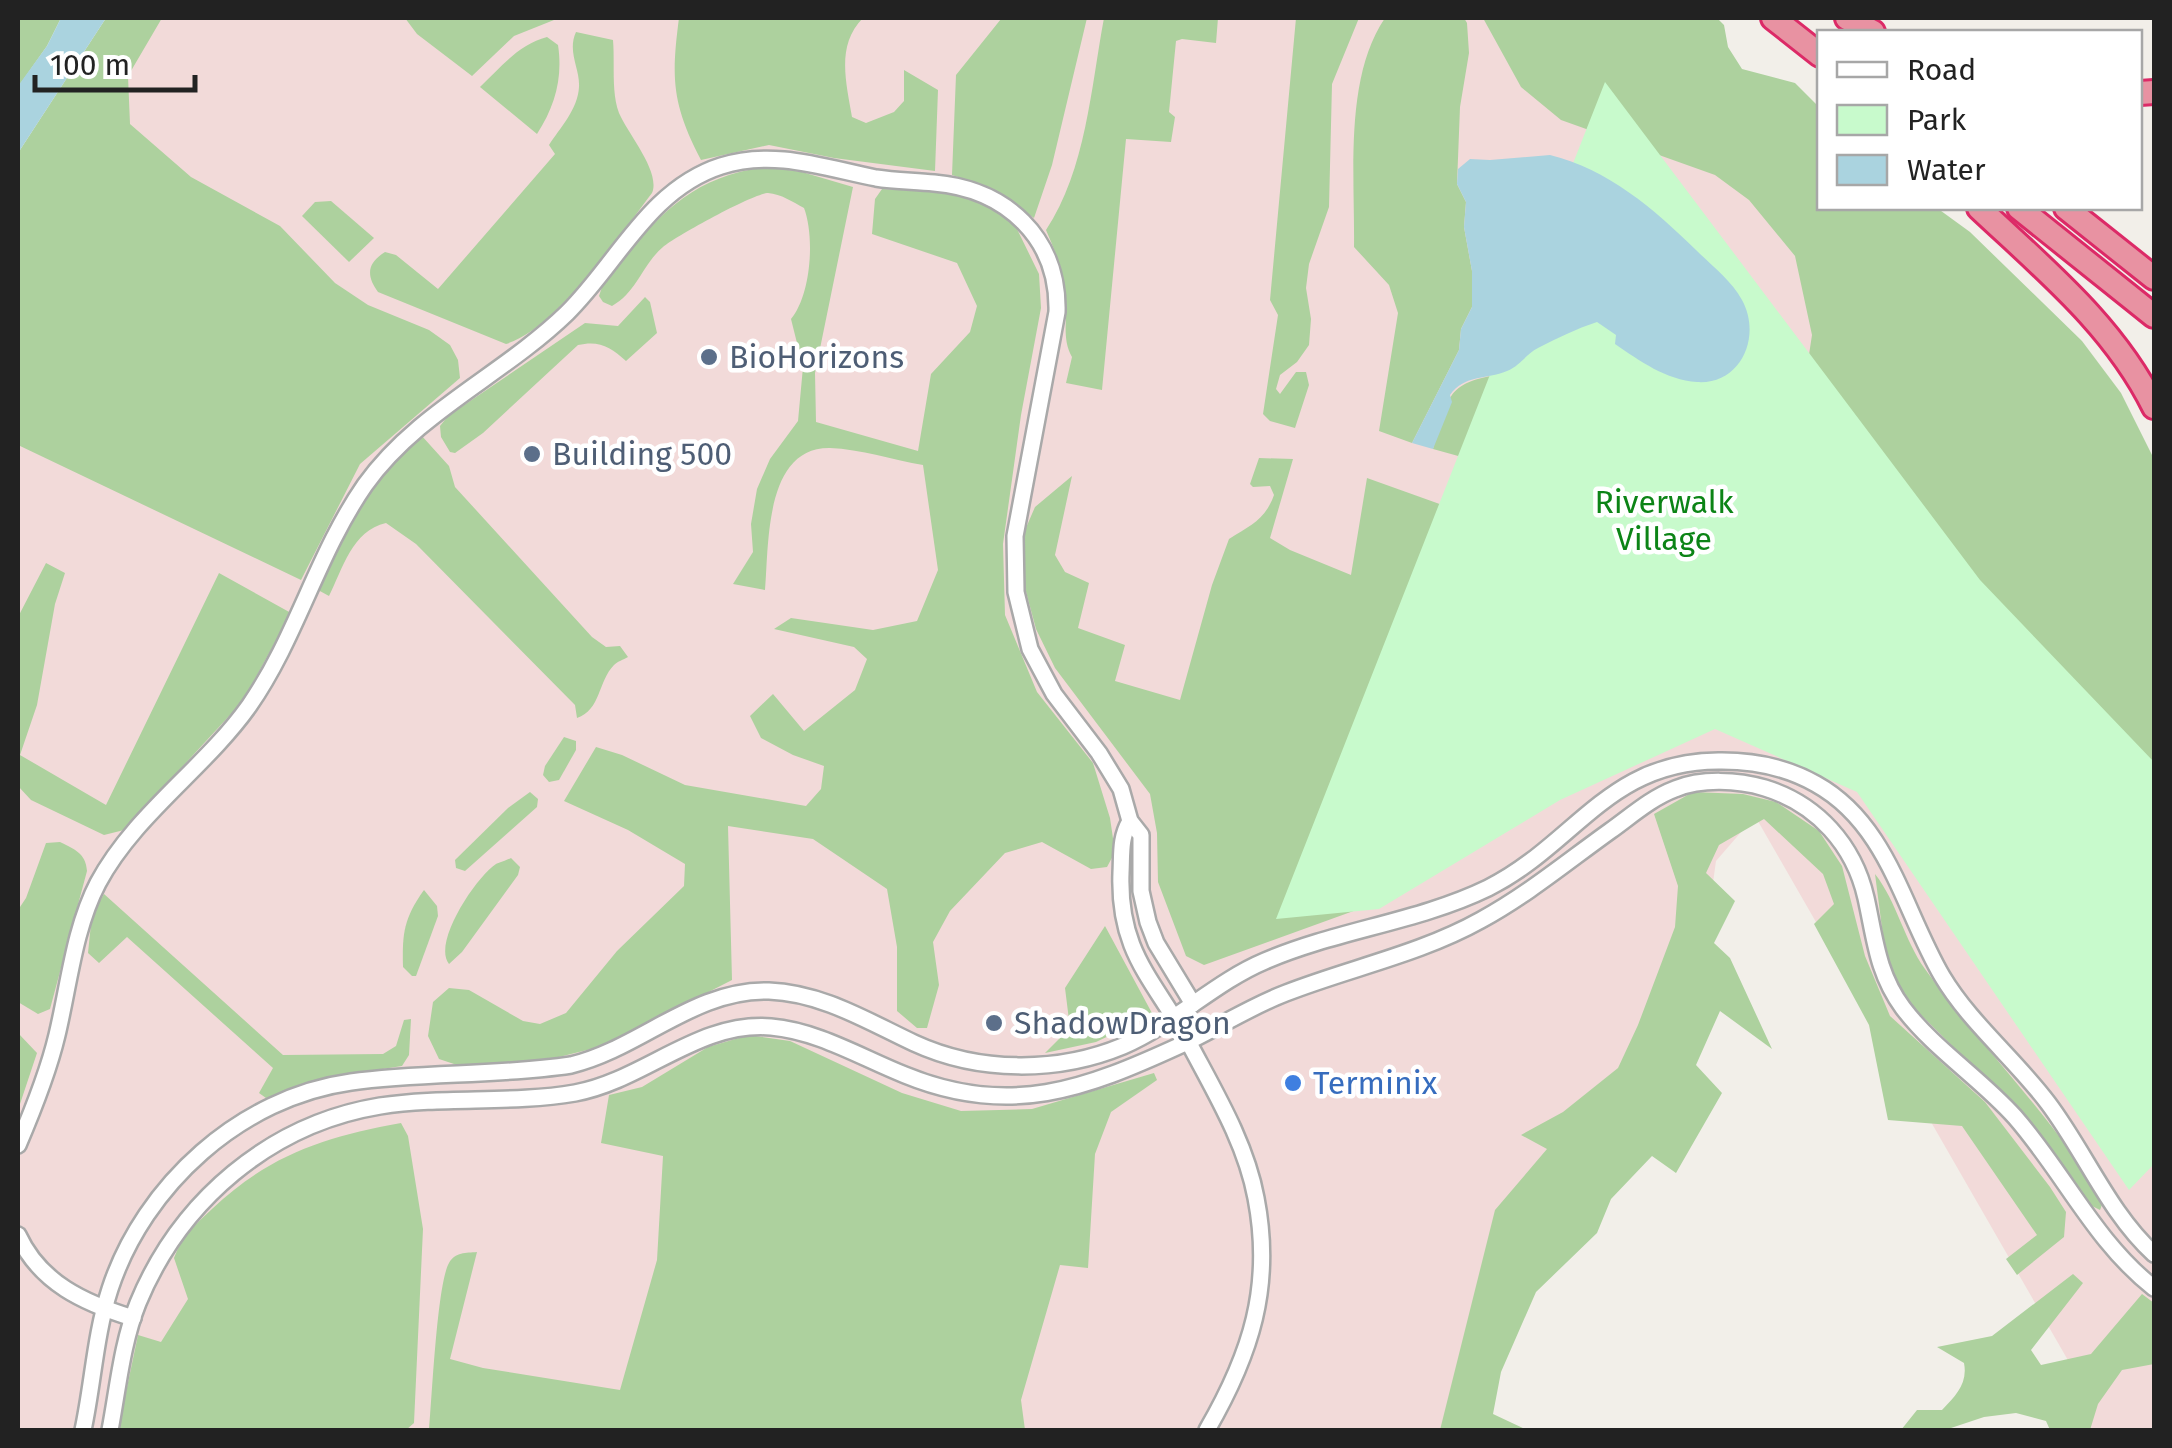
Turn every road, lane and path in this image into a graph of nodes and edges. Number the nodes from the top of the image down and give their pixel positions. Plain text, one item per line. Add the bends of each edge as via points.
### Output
1 (1773, 18) edge
2 (1817, 53) edge
3 (1982, 210) edge
4 (2022, 210) edge
5 (2069, 210) edge
6 (2154, 278) edge
7 (2154, 316) edge
8 (2154, 407) edge
9 (1130, 822) junction
10 (1193, 1004) junction
11 (1172, 1018) junction
12 (1188, 1042) junction
13 (18, 1145) edge
14 (18, 1234) edge
15 (2154, 1254) edge
16 (2154, 1288) edge
17 (105, 1308) junction
18 (133, 1318) junction
19 (83, 1430) edge
20 (110, 1430) edge
21 (1208, 1430) edge

1 - 2 highway
3 - 8 highway via 2095,319
4 - 7 highway
5 - 6 highway
9 - 10 street via 1140,836 1140,891 1148,922
9 - 11 street via 1122,835 1122,915 1135,958
9 - 13 street via 1108,764 1054,694 1020,619 1017,522 1057,312 1056,281 1042,244 1016,213 964,186 882,179 794,160 716,167 652,210 569,311 413,432 368,482 250,705 126,840 97,886 80,930 55,1046
10 - 11 street
10 - 15 street via 1264,961 1492,886 1611,794 1651,772 1716,760 1773,766 1820,786 1870,832 1943,978 2045,1099 2114,1206
11 - 12 street
11 - 17 street via 1091,1057 1002,1065 931,1050 803,994 735,993 690,1008 606,1056 570,1065 333,1085 250,1117 185,1168 147,1214
12 - 16 street via 1281,995 1475,924 1669,791 1704,782 1756,785 1804,807 1840,839 1864,890 1884,976 1903,1008 2020,1122 2109,1244
12 - 18 street via 1094,1083 1009,1096 943,1088 797,1031 755,1026 719,1032 586,1091 369,1108 277,1142 234,1171 171,1240
12 - 21 street via 1245,1158 1262,1240 1251,1338
14 - 17 street via 58,1286
17 - 18 street
17 - 19 street
18 - 20 street

